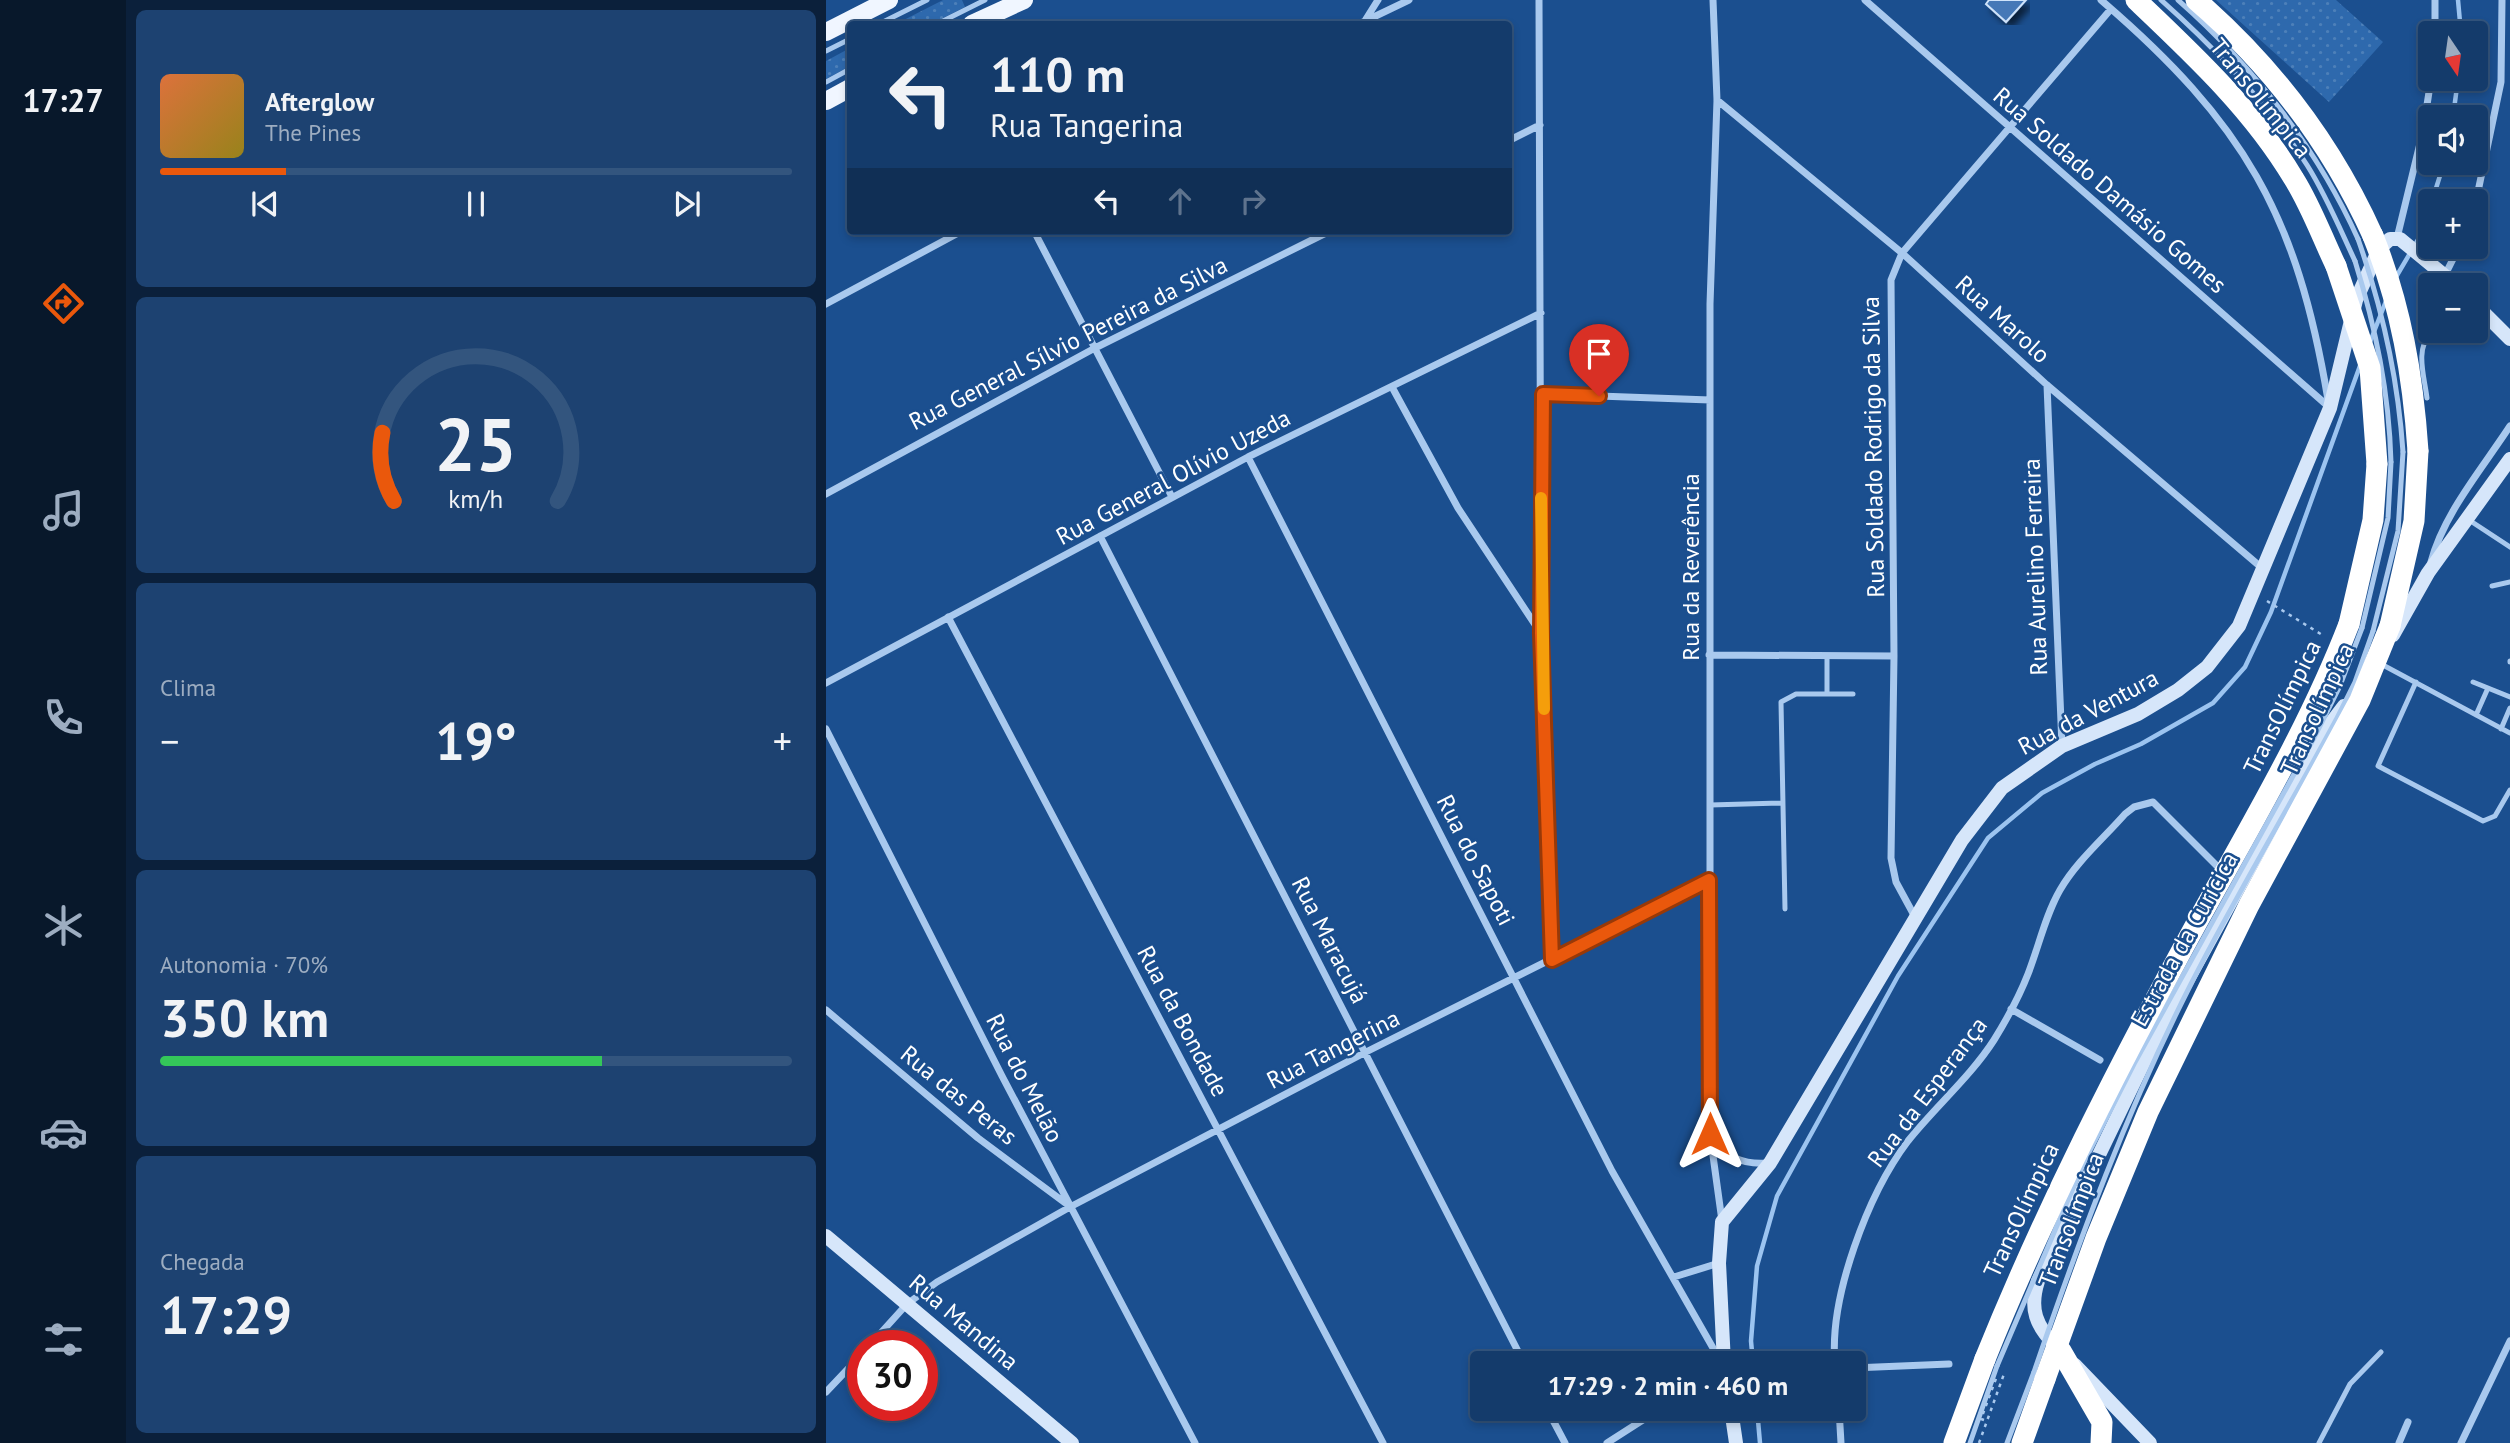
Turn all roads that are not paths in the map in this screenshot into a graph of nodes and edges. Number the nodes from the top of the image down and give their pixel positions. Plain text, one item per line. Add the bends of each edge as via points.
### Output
1 (889, 0) edge
2 (927, 0) edge
3 (985, 0) edge
4 (1024, 0) edge
5 (1378, 0) edge
6 (1409, 0) edge
7 (1539, 0) edge
8 (1713, 0) edge
9 (1865, 0) edge
10 (2101, 0) edge
11 (2136, 0) edge
12 (2161, 0) edge
13 (2178, 0) edge
14 (2196, 0) edge
15 (2435, 0) edge
16 (2502, 0) edge
17 (2111, 9) junction
18 (847, 21) edge
19 (848, 21) edge
20 (884, 21) edge
21 (943, 21) edge
22 (978, 21) edge
23 (1363, 21) edge
24 (1365, 21) edge
25 (2435, 21) edge
26 (826, 32) edge
27 (847, 40) edge
28 (826, 51) edge
29 (847, 71) edge
30 (826, 82) edge
31 (2501, 82) junction
32 (2510, 85) edge
33 (847, 90) edge
34 (2429, 91) edge
35 (1717, 100) junction
36 (826, 101) edge
37 (1540, 125) junction
38 (2010, 127) junction
39 (1512, 139) edge
40 (2479, 189) edge
41 (955, 235) edge
42 (1036, 235) edge
43 (1322, 235) edge
44 (2366, 238) junction
45 (2400, 240) junction
46 (1902, 253) junction
47 (2345, 263) junction
48 (2443, 273) edge
49 (826, 304) edge
50 (1541, 313) junction
51 (2488, 316) edge
52 (2509, 334) edge
53 (2422, 343) edge
54 (1095, 348) junction
55 (2047, 385) junction
56 (1392, 387) junction
57 (1543, 394) junction
58 (2427, 398) dead end
59 (1710, 401) junction
60 (2330, 408) junction
61 (2510, 426) edge
62 (1248, 457) junction
63 (2510, 459) edge
64 (826, 494) edge
65 (1172, 498) junction
66 (2467, 519) junction
67 (1100, 536) junction
68 (2510, 547) edge
69 (2262, 568) junction
70 (2428, 573) junction
71 (2510, 582) edge
72 (2493, 586) dead end
73 (948, 617) junction
74 (1541, 633) junction
75 (1709, 655) junction
76 (1827, 656) junction
77 (1894, 656) junction
78 (2378, 662) junction
79 (826, 682) edge
80 (2416, 682) junction
81 (2473, 682) dead end
82 (2488, 688) junction
83 (1827, 694) junction
84 (1853, 694) dead end
85 (2510, 697) edge
86 (2510, 708) edge
87 (2476, 715) junction
88 (826, 729) edge
89 (2501, 729) junction
90 (2510, 733) edge
91 (2062, 746) junction
92 (2510, 790) edge
93 (1783, 803) junction
94 (1710, 805) junction
95 (1709, 880) junction
96 (2237, 887) junction
97 (1785, 909) dead end
98 (1915, 917) junction
99 (1552, 960) junction
100 (1513, 981) junction
101 (2011, 1009) junction
102 (826, 1010) edge
103 (1366, 1052) junction
104 (2100, 1060) dead end
105 (1218, 1129) junction
106 (1710, 1134) junction
107 (1770, 1163) junction
108 (1070, 1207) junction
109 (1722, 1222) junction
110 (826, 1236) edge
111 (1719, 1263) junction
112 (1674, 1276) junction
113 (908, 1304) junction
114 (884, 1330) edge
115 (2510, 1341) edge
116 (1518, 1351) edge
117 (1716, 1351) edge
118 (1723, 1351) edge
119 (1834, 1351) edge
120 (2061, 1351) junction
121 (2381, 1352) dead end
122 (1991, 1362) junction
123 (1949, 1364) dead end
124 (1866, 1367) edge
125 (847, 1370) edge
126 (2040, 1375) junction
127 (826, 1392) edge
128 (1553, 1421) edge
129 (1641, 1421) edge
130 (1733, 1421) edge
131 (1840, 1421) edge
132 (2408, 1422) dead end
133 (1072, 1443) edge
134 (1195, 1443) edge
135 (1384, 1443) edge
136 (1565, 1443) edge
137 (1607, 1443) edge
138 (1736, 1443) edge
139 (1841, 1443) edge
140 (1954, 1443) edge
141 (1970, 1443) edge
142 (2007, 1443) edge
143 (2022, 1443) edge
144 (2101, 1443) edge
145 (2150, 1443) edge
146 (2319, 1443) edge
147 (2399, 1443) edge
148 (2461, 1443) edge

1 - 19 main road
2 - 20 lane
3 - 21 lane
4 - 22 main road
5 - 23 street
6 - 24 street
7 - 37 street
8 - 35 street, Rua da Reverência
9 - 38 street, Rua Soldado Damásio Gomes
10 - 17 street
11 - 47 highway, TransOlímpica via 2202,64 2266,137
12 - 47 lane, Transolímpica via 2276,121 2307,165
13 - 44 lane, Transolímpica via 2290,122
14 - 44 highway, TransOlímpica via 2299,108 2355,196
15 - 25 street
16 - 31 street
17 - 38 street, Rua Soldado Rodrigo da Silva
17 - 60 street via 2174,66 2256,170 2297,261
18 - 26 main road
27 - 28 lane
29 - 30 lane
31 - 32 street
31 - 40 street
33 - 36 main road
34 - 45 street
35 - 46 street, Rua Marolo
35 - 59 street, Rua da Reverência
37 - 39 street
37 - 50 street
38 - 46 street, Rua Soldado Rodrigo da Silva
38 - 60 street, Rua Soldado Damásio Gomes
41 - 49 street
42 - 54 street
43 - 54 street, Rua General Sílvio Pereira da Silva
44 - 126 highway, TransOlímpica, bridge via 2399,312 2410,369 2414,521 2360,700 2249,905 2148,1112
45 - 48 street
45 - 60 street, Rua da Ventura via 2379,249 2356,300
46 - 55 street, Rua Marolo
46 - 77 street, Rua Soldado Rodrigo da Silva via 1891,280
47 - 122 highway, TransOlímpica, bridge via 2370,368 2384,463 2356,626 2111,1082 2045,1218
50 - 56 street, Rua General Olívio Uzeda
50 - 57 street
51 - 52 street
53 - 58 lane
54 - 64 street, Rua General Sílvio Pereira da Silva
54 - 65 street
55 - 69 street, Rua Marolo
55 - 91 street, Rua Aurelino Ferreira
56 - 62 street, Rua General Olívio Uzeda
56 - 74 street via 1458,508
57 - 59 street
57 - 74 street
59 - 75 street, Rua da Reverência
60 - 69 street, Rua da Ventura
61 - 70 street via 2442,531
62 - 65 street, Rua General Olívio Uzeda
62 - 100 street, Rua do Sapoti
63 - 66 street, Estrada da Curicica
65 - 67 street, Rua General Olívio Uzeda
66 - 68 lane
66 - 70 street, Estrada da Curicica
67 - 73 street, Rua General Olívio Uzeda
67 - 103 street, Rua Maracujá
69 - 91 street, Rua da Ventura via 2239,626 2207,667 2138,714
70 - 78 street, Estrada da Curicica
71 - 72 lane
73 - 79 street, Rua General Olívio Uzeda
73 - 105 street, Rua da Bondade
74 - 99 street
75 - 76 street
75 - 94 street, Rua da Reverência
76 - 77 street
76 - 83 lane
77 - 98 street, Rua Soldado Rodrigo da Silva via 1891,858 1896,882
78 - 80 lane
78 - 96 street, Estrada da Curicica via 2325,731
80 - 87 lane
80 - 92 lane via 2378,766 2483,821 2495,816
81 - 82 lane
82 - 85 lane
82 - 87 lane
83 - 84 lane
83 - 93 lane via 1796,694 1781,702
86 - 89 lane
87 - 89 lane
88 - 108 street, Rua do Melão
89 - 90 lane
91 - 98 street, Rua da Ventura via 2002,788 1962,840
93 - 94 lane
93 - 97 lane
94 - 95 street, Rua da Reverência
95 - 99 street, Rua Tangerina
95 - 106 street, Rua da Reverência
96 - 101 street, Rua da Esperança via 2160,807 2153,802 2134,807 2060,890
96 - 120 street, Estrada da Curicica via 2135,1078 2038,1281 2035,1318 2040,1331
98 - 107 street, Rua da Ventura
99 - 100 street, Rua Tangerina
100 - 103 street, Rua Tangerina
100 - 112 street, Rua do Sapoti via 1612,1171
101 - 104 street
101 - 119 street, Rua da Esperança via 1992,1042 1884,1176 1840,1300
102 - 108 street, Rua das Peras via 978,1139
103 - 105 street, Rua Tangerina
103 - 116 street, Rua Maracujá
105 - 108 street, Rua Tangerina
105 - 135 street, Rua da Bondade
106 - 107 street via 1729,1156 1755,1164
106 - 109 street, Rua da Reverência
107 - 109 street, Rua da Ventura
108 - 113 street, Rua Tangerina via 937,1282
108 - 134 street, Rua do Melão
109 - 111 street
110 - 113 street, Rua Mandina
111 - 112 street
111 - 118 street
112 - 117 street, Rua do Sapoti
113 - 114 street, Rua Tangerina
113 - 133 street, Rua Mandina
115 - 148 street
120 - 144 highway via 2102,1423
120 - 145 street, Estrada da Curicica
121 - 146 lane via 2350,1384
122 - 140 highway, TransOlímpica
122 - 141 lane
123 - 124 street
125 - 127 street
126 - 142 lane
126 - 143 highway, TransOlímpica
128 - 136 street
129 - 137 street
130 - 138 street
131 - 139 street
132 - 147 street

